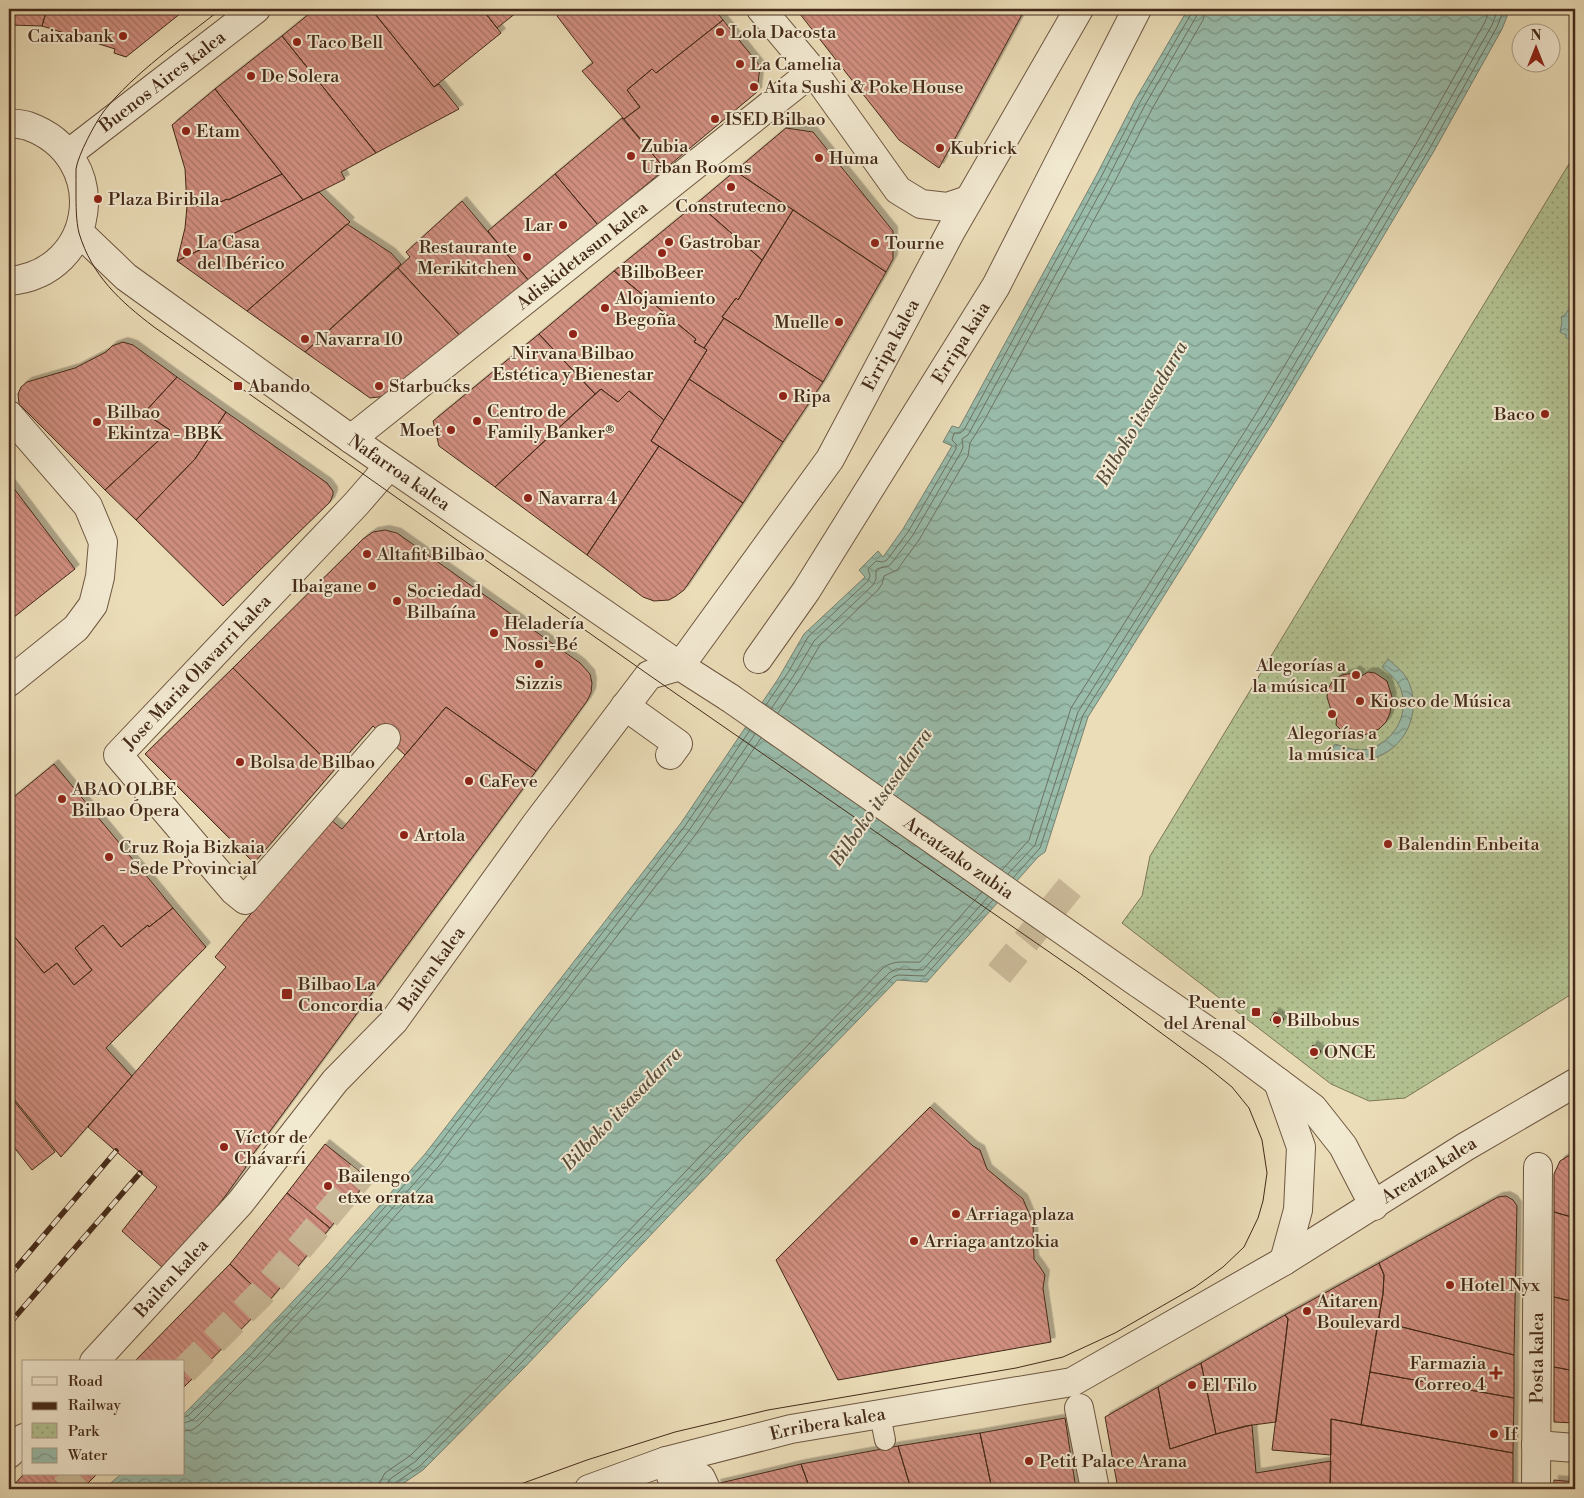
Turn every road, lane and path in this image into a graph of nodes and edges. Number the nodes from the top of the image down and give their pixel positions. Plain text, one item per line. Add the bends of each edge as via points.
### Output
1 (256, 9) edge
2 (761, 9) edge
3 (1079, 9) edge
4 (1137, 9) edge
5 (813, 71) junction
6 (9, 124) edge
7 (68, 154) junction
8 (968, 200) junction
9 (79, 232) junction
10 (9, 281) edge
11 (9, 415) edge
12 (351, 439) junction
13 (389, 466) junction
14 (758, 659) dead end
15 (680, 666) junction
16 (9, 682) edge
17 (730, 698) joint
18 (625, 706) junction
19 (386, 738) dead end
20 (670, 755) dead end
21 (1278, 1082) junction
22 (1575, 1083) edge
23 (1538, 1167) dead end
24 (1374, 1206) junction
25 (1284, 1261) junction
26 (96, 1360) edge
27 (1072, 1382) joint
28 (1079, 1408) dead end
29 (22, 1440) edge
30 (1536, 1445) junction
31 (1575, 1448) edge
32 (9, 1454) edge
33 (666, 1461) junction
34 (589, 1489) edge
35 (706, 1489) edge
36 (1095, 1489) edge
37 (1536, 1489) edge

1 - 7 street, Buenos Aires kalea
2 - 5 street
3 - 8 street, Erripa kalea
4 - 14 street, Erripa kaia via 996,286 806,591
5 - 8 street via 898,190 921,204 947,207
5 - 12 street, Adiskidetasun kalea
6 - 7 street via 26,126 50,136
7 - 9 street via 83,188 84,210
8 - 15 street, Erripa kalea via 830,459
9 - 10 street via 66,253 47,270
9 - 12 street, Nafarroa kalea via 126,277
11 - 16 street via 88,506 103,542 100,577 93,605 76,628
12 - 13 street, Nafarroa kalea
13 - 15 street, Nafarroa kalea
13 - 19 street, Jose Maria Olavarri kalea via 357,504 118,755 245,900
15 - 17 street, Nafarroa kalea
15 - 18 street, Bailen kalea via 649,675
17 - 21 street, Areatzako zubia, bridge
18 - 20 street via 678,744
18 - 26 street, Bailen kalea via 394,1021 335,1081 240,1203
21 - 24 street via 1313,1108 1343,1146
21 - 25 street via 1301,1147 1298,1210
22 - 24 street, Areatza kalea via 1465,1147
23 - 30 street, Posta kalea
24 - 25 street, Areatza kalea
25 - 27 street, Areatza kalea
27 - 33 street, Erribera kalea via 882,1428 791,1429
28 - 36 street
29 - 32 street
30 - 31 street
30 - 37 street, Posta kalea
33 - 34 street, Erribera kalea
33 - 35 street via 674,1485 701,1478

